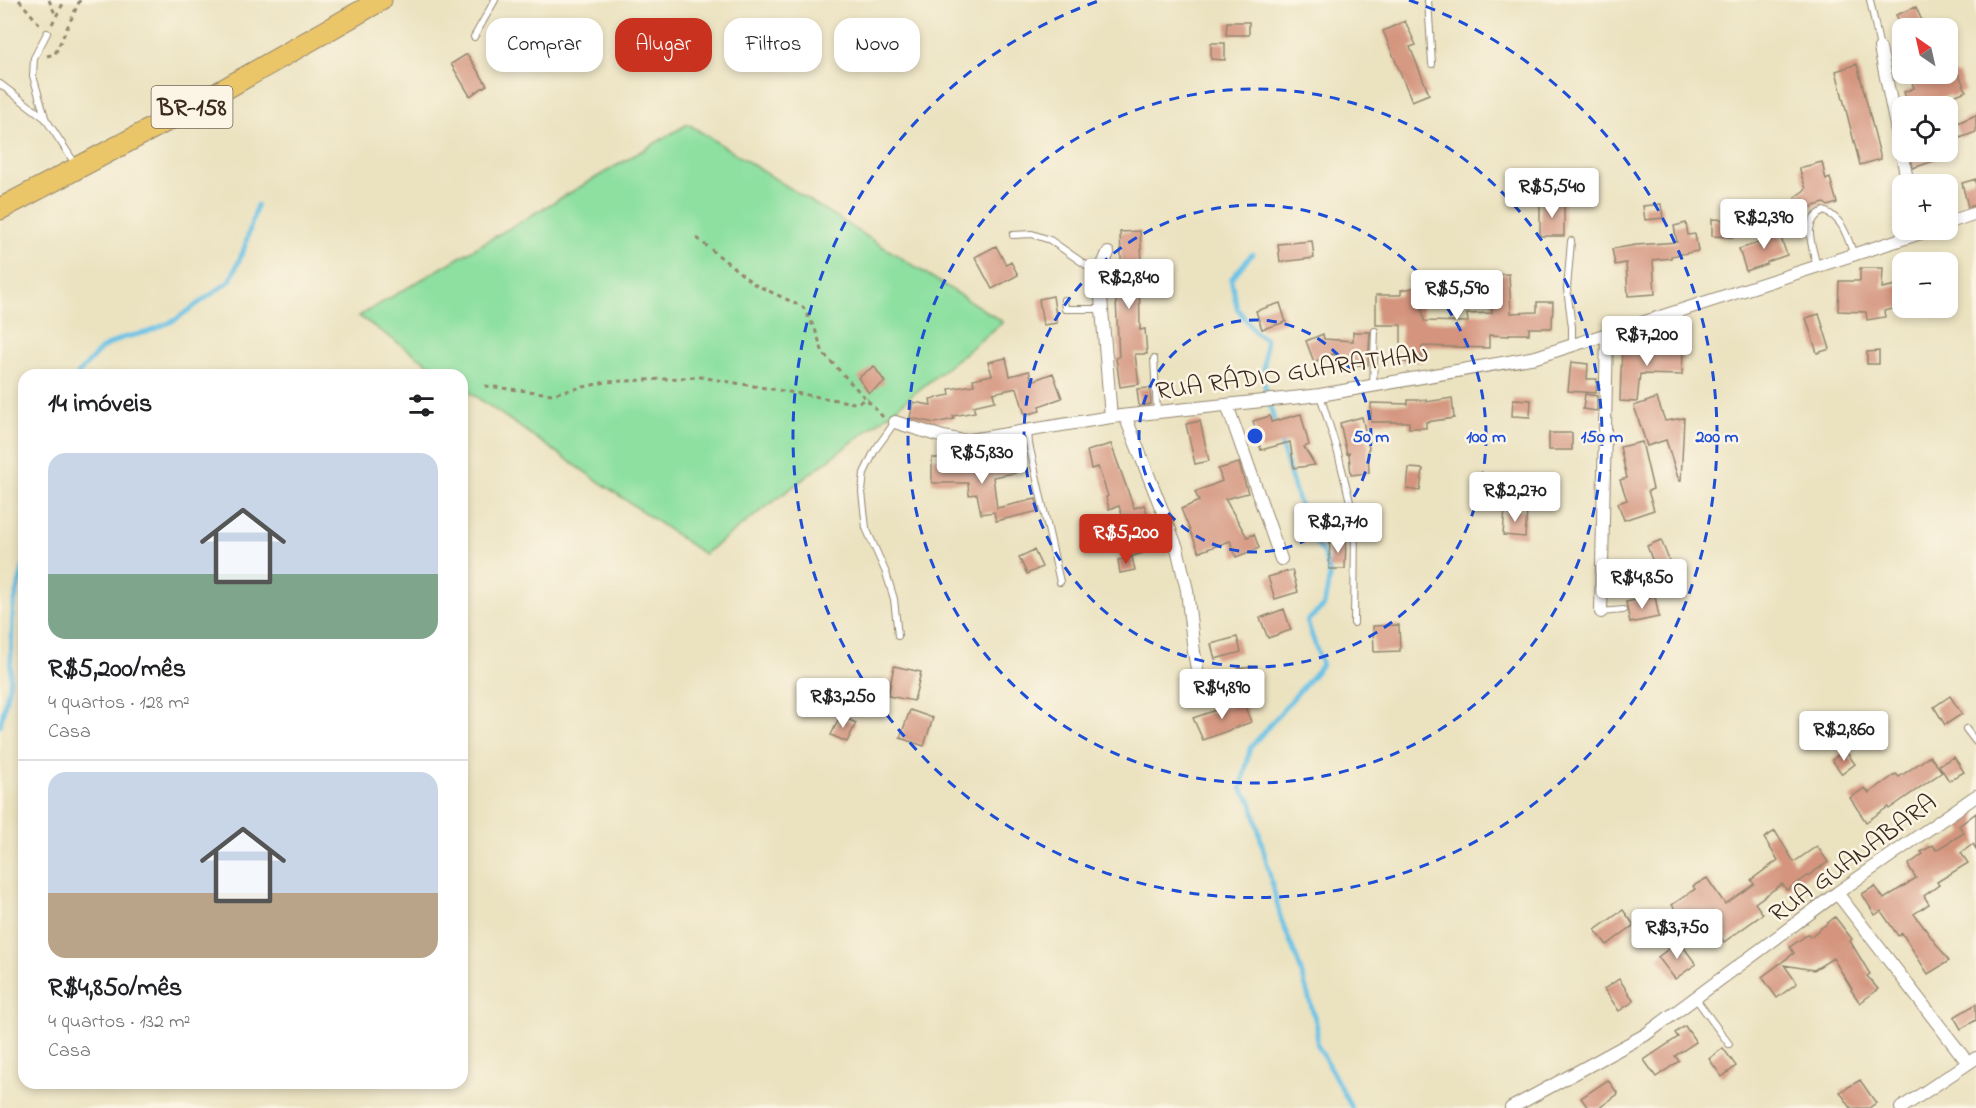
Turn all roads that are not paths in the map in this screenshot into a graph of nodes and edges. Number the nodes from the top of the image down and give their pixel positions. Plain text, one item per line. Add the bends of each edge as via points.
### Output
1 (381, 0) edge
2 (495, 0) edge
3 (1428, 0) edge
4 (1870, 0) edge
5 (47, 33) road end
6 (474, 37) dead end
7 (1880, 48) joint
8 (1432, 64) dead end
9 (0, 84) edge
10 (45, 118) junction
11 (78, 168) junction
12 (1906, 174) edge
13 (0, 209) edge
14 (1976, 213) edge
15 (1958, 220) edge
16 (1014, 235) dead end
17 (1896, 240) edge
18 (1571, 241) dead end
19 (1108, 253) dead end
20 (1854, 255) junction
21 (1816, 267) junction
22 (1099, 274) junction
23 (1064, 300) dead end
24 (1102, 309) junction
25 (1375, 331) dead end
26 (1607, 334) junction
27 (1572, 345) junction
28 (1154, 359) dead end
29 (1373, 386) junction
30 (1320, 395) junction
31 (1227, 405) junction
32 (1157, 412) junction
33 (1125, 416) junction
34 (1111, 417) junction
35 (895, 422) joint
36 (1028, 430) junction
37 (1281, 559) dead end
38 (1060, 582) dead end
39 (1623, 610) dead end
40 (1601, 612) joint
41 (1354, 623) dead end
42 (898, 636) dead end
43 (1200, 686) dead end
44 (1966, 729) dead end
45 (1976, 742) edge
46 (1976, 796) edge
47 (1837, 893) junction
48 (1696, 999) junction
49 (1729, 1044) dead end
50 (1972, 1060) edge
51 (1511, 1108) edge
52 (1901, 1108) edge

1 - 11 highway, BR-158
2 - 6 lane
3 - 8 lane
4 - 7 lane
5 - 10 lane via 34,58 33,76
7 - 12 street
9 - 10 lane
10 - 11 lane
11 - 13 highway, BR-158
14 - 15 street
16 - 22 lane via 1032,234 1050,240
17 - 20 street, RUA RÁDIO GUARATHAN
18 - 27 lane via 1567,290
19 - 22 street
20 - 21 street, RUA RÁDIO GUARATHAN
20 - 21 lane via 1840,223 1824,211 1810,222
21 - 26 street, RUA RÁDIO GUARATHAN
22 - 24 street
23 - 24 lane via 1065,309
24 - 34 street
25 - 29 lane
26 - 27 street, RUA RÁDIO GUARATHAN
26 - 40 street
27 - 29 street, RUA RÁDIO GUARATHAN via 1536,357
28 - 32 lane
29 - 30 street, RUA RÁDIO GUARATHAN
30 - 31 street, RUA RÁDIO GUARATHAN
30 - 41 lane via 1356,522
31 - 32 street, RUA RÁDIO GUARATHAN
31 - 37 street
32 - 33 street, RUA RÁDIO GUARATHAN
33 - 34 street, RUA RÁDIO GUARATHAN
33 - 43 street via 1177,548
34 - 36 street, RUA RÁDIO GUARATHAN
35 - 36 street, RUA RÁDIO GUARATHAN via 964,441
35 - 42 lane via 864,473 862,492 866,528 894,599
36 - 38 lane
39 - 40 lane
44 - 45 lane
46 - 47 street, RUA GUANABARA
47 - 48 street, RUA GUANABARA
47 - 50 street
48 - 49 lane
48 - 51 street, RUA GUANABARA via 1646,1035
50 - 52 street

